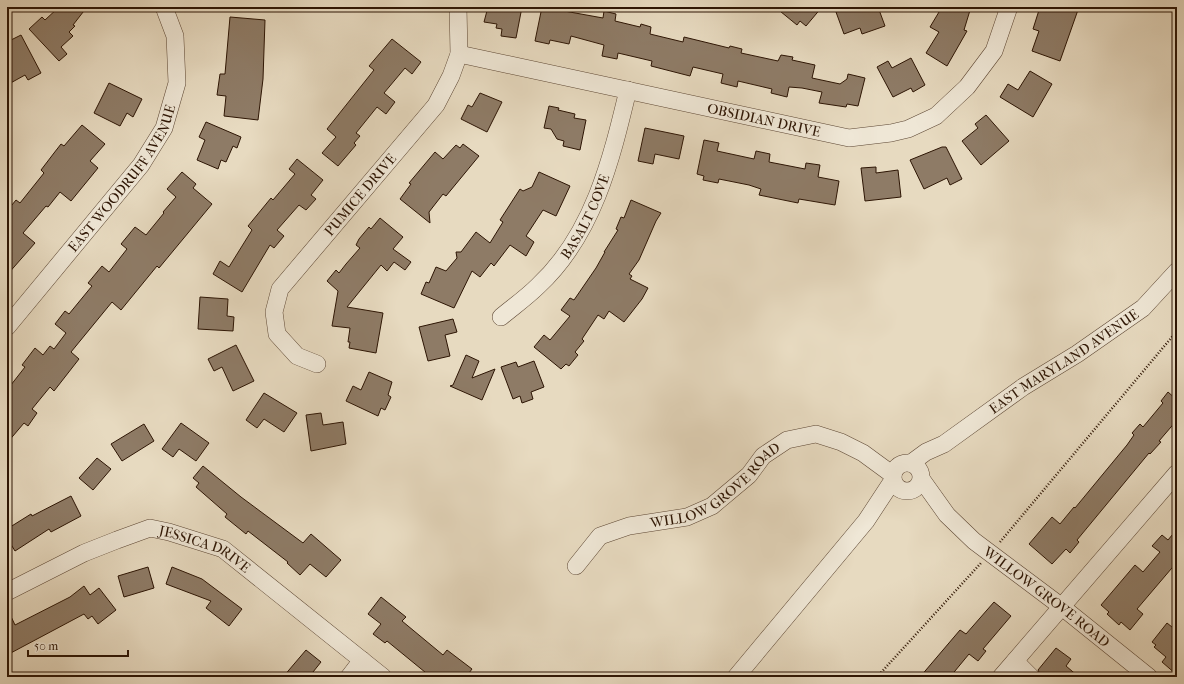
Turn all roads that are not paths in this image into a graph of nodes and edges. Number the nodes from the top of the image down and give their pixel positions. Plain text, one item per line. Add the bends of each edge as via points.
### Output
1 (164, 7) edge
2 (458, 7) edge
3 (1009, 7) edge
4 (459, 54) junction
5 (628, 90) junction
6 (1177, 271) edge
7 (501, 317) dead end
8 (7, 327) edge
9 (317, 364) dead end
10 (1177, 473) edge
11 (907, 477) junction
12 (576, 566) dead end
13 (7, 592) edge
14 (1062, 607) junction
15 (362, 660) junction
16 (1014, 661) junction
17 (349, 677) edge
18 (383, 677) edge
19 (736, 677) edge
20 (1001, 677) edge
21 (1031, 677) edge
22 (1149, 677) edge

1 - 8 street, EAST WOODRUFF AVENUE via 175,36 177,83 164,128 141,166
2 - 4 street, PUMICE DRIVE
3 - 5 street, OBSIDIAN DRIVE via 994,51 967,87 936,116 908,129 891,133 849,138
4 - 5 street, OBSIDIAN DRIVE
4 - 9 street, PUMICE DRIVE via 436,105 280,290 274,312 277,334 297,356
5 - 7 street, BASALT COVE via 618,134 588,220 565,256 539,286
6 - 11 street, EAST MARYLAND AVENUE via 1143,308 1077,354 1023,387 944,444 931,464
10 - 14 street
11 - 12 street, WILLOW GROVE ROAD via 841,442 816,434 787,440 763,456 749,475 712,506 687,517 629,526 600,536
11 - 14 street, WILLOW GROVE ROAD via 990,553
11 - 19 street, EAST MARYLAND AVENUE via 866,521
13 - 15 street, JESSICA DRIVE via 84,553 150,528 196,539 222,549
14 - 16 street
14 - 22 street, WILLOW GROVE ROAD
15 - 17 street
15 - 18 street, JESSICA DRIVE
16 - 20 street
16 - 21 street

